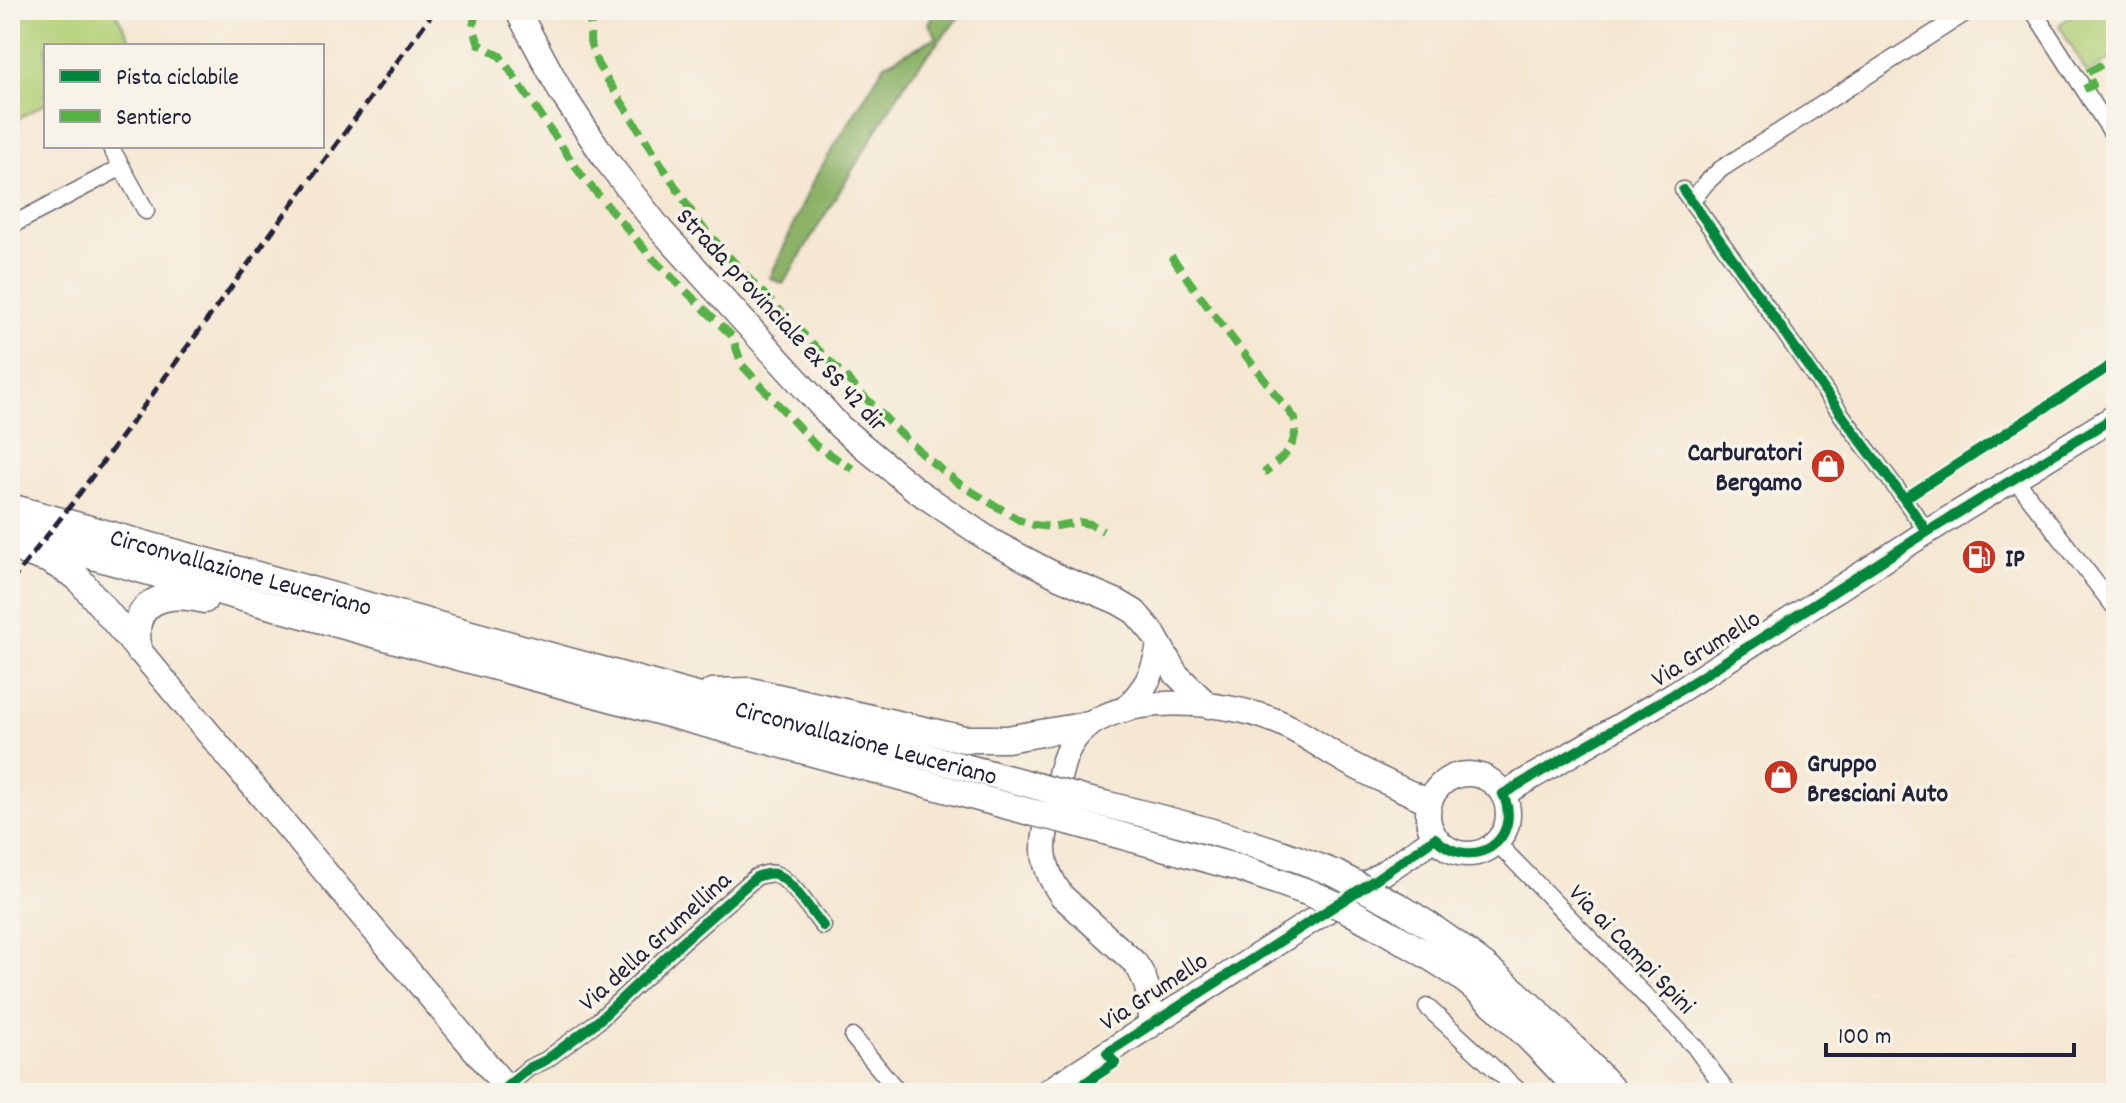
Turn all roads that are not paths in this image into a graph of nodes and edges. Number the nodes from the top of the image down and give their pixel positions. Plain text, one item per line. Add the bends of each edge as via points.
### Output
1 (517, 10) edge
2 (1970, 10) edge
3 (2029, 10) edge
4 (2116, 139) edge
5 (111, 148) edge
6 (122, 167) junction
7 (146, 211) dead end
8 (10, 226) edge
9 (2116, 416) edge
10 (2015, 479) junction
11 (10, 507) edge
12 (1927, 532) junction
13 (10, 533) edge
14 (10, 548) edge
15 (2116, 609) edge
16 (293, 612) junction
17 (1159, 644) junction
18 (138, 649) junction
19 (689, 694) junction
20 (1209, 706) junction
21 (1124, 710) junction
22 (1088, 725) junction
23 (1503, 794) junction
24 (1033, 799) junction
25 (1429, 802) junction
26 (1072, 809) junction
27 (1435, 838) junction
28 (1496, 842) junction
29 (823, 926) dead end
30 (1427, 1007) dead end
31 (1150, 1026) junction
32 (853, 1037) dead end
33 (508, 1090) edge
34 (899, 1093) edge
35 (1045, 1093) edge
36 (1521, 1093) edge
37 (1581, 1093) edge
38 (1615, 1093) edge
39 (1728, 1093) edge

1 - 17 main road, Strada provinciale ex SS 42 dir via 561,92 606,160 706,281 840,427 916,490 991,541 1135,612
2 - 12 street via 1687,196
3 - 4 street
5 - 6 street
6 - 7 street
6 - 8 street
9 - 10 main road, Via Grumello
10 - 12 main road, Via Grumello
10 - 15 street
11 - 19 highway, Circonvallazione Leuceriano
12 - 23 main road, Via Grumello via 1674,694
13 - 16 highway, Circonvallazione Leuceriano
14 - 18 highway via 49,560 77,577
16 - 18 highway via 264,618 169,596 150,605 140,618
16 - 24 highway, Circonvallazione Leuceriano
17 - 20 main road, Strada provinciale ex SS 42 dir via 1176,674
17 - 21 main road via 1151,677
18 - 33 main road, Via della Grumellina
19 - 22 highway via 750,691 964,739 1007,739
19 - 24 highway, Circonvallazione Leuceriano
20 - 21 main road via 1165,704
20 - 25 main road via 1272,720
21 - 22 main road
22 - 31 main road via 1075,738 1062,766 1044,839 1045,867 1062,896 1141,971 1149,994
23 - 25 main road via 1486,778 1463,774 1442,783
23 - 28 main road via 1507,822
24 - 26 highway, Circonvallazione Leuceriano, bridge
25 - 27 main road via 1427,815
26 - 37 highway, Circonvallazione Leuceriano, bridge via 1310,893 1422,951 1532,1040
26 - 38 highway, Circonvallazione Leuceriano, bridge via 1227,836 1336,874 1398,906 1507,982
27 - 28 main road via 1465,854
27 - 31 main road, Via Grumello
28 - 39 street, Via ai Campi Spini via 1695,1047
29 - 33 street, Via della Grumellina via 786,880 766,873 756,877 598,1021 529,1068
30 - 36 street
31 - 35 main road, Via Grumello
32 - 34 street

